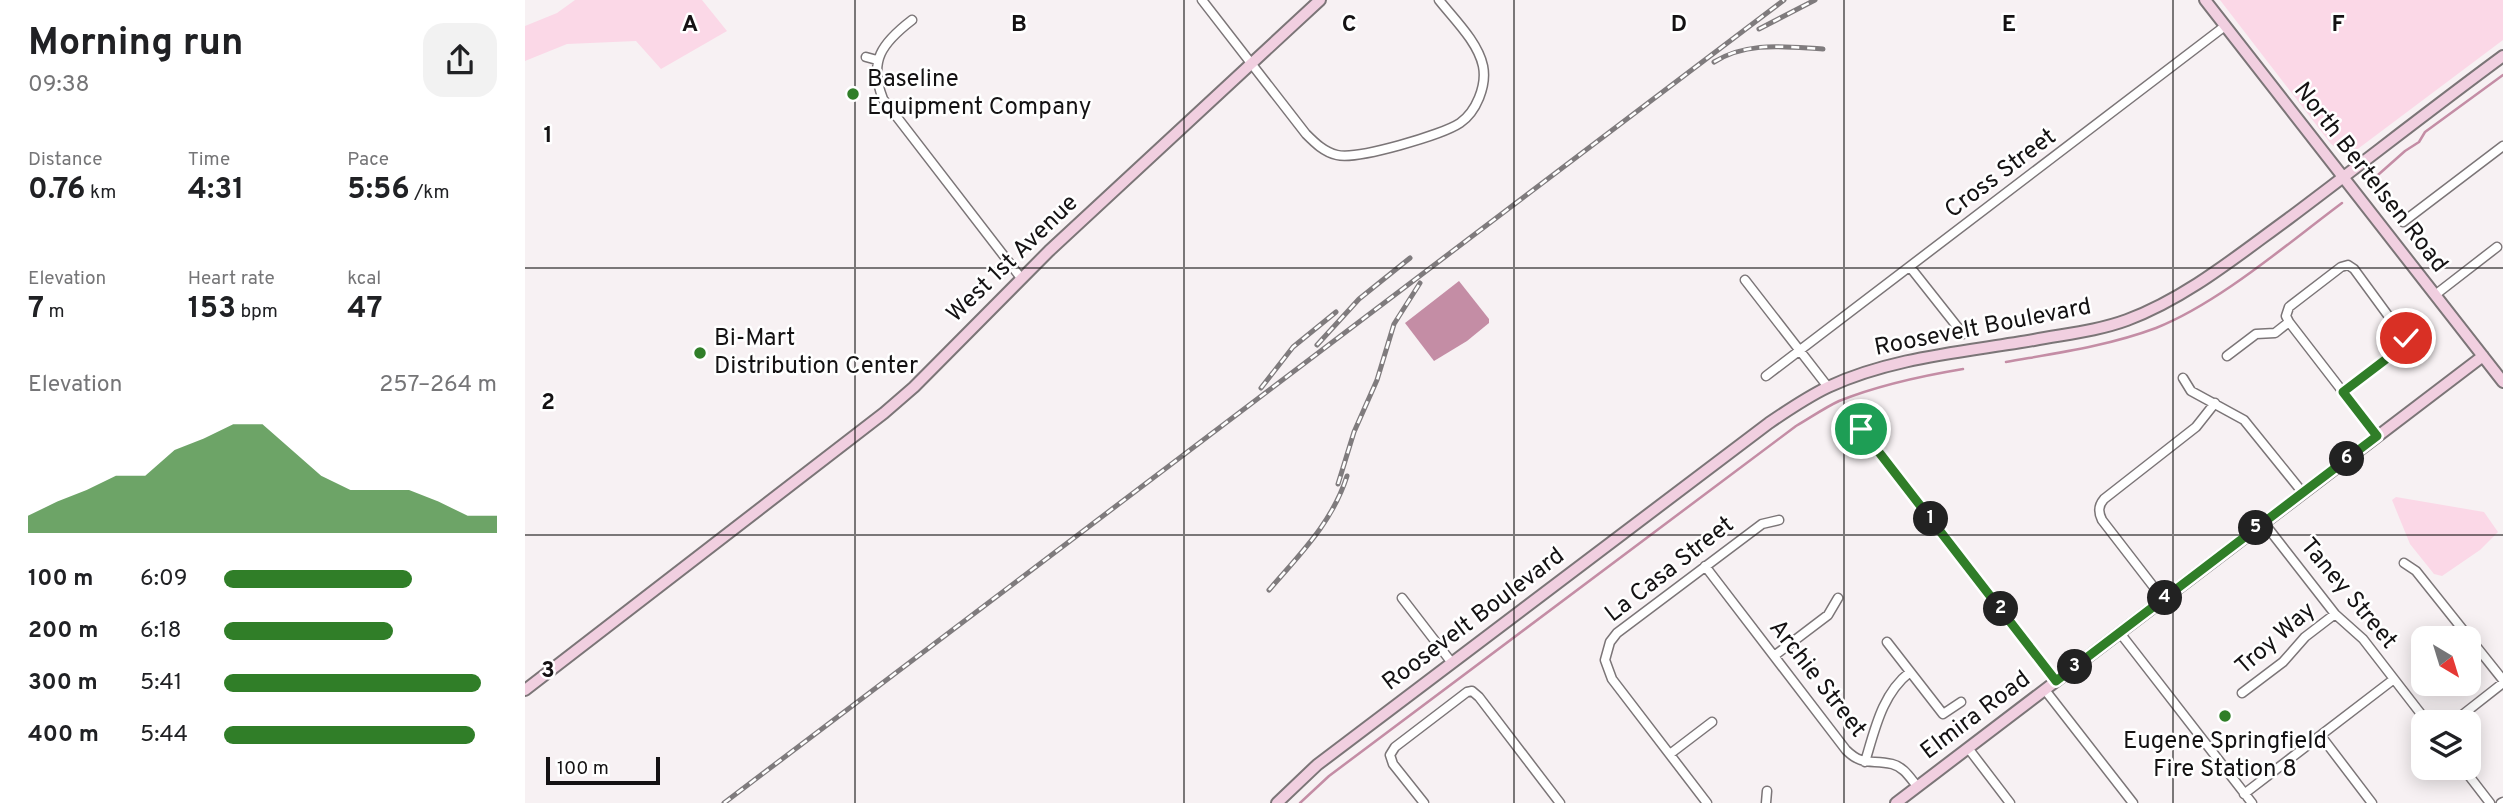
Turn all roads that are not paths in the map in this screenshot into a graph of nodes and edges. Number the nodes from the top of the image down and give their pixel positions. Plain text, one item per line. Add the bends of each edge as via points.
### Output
1 (1202, 0) edge
2 (1320, 0) edge
3 (1439, 0) edge
4 (2205, 0) edge
5 (912, 20) dead end
6 (2225, 26) junction
7 (2503, 55) edge
8 (866, 57) dead end
9 (877, 60) junction
10 (1252, 64) junction
11 (2503, 146) edge
12 (2343, 177) junction
13 (2403, 222) dead end
14 (2497, 247) dead end
15 (1910, 267) junction
16 (1021, 278) junction
17 (1745, 280) dead end
18 (2435, 295) junction
19 (2289, 322) junction
20 (1963, 334) dead end
21 (1800, 350) junction
22 (2227, 356) dead end
23 (2483, 356) junction
24 (1766, 376) dead end
25 (2183, 378) dead end
26 (2503, 382) edge
27 (1828, 387) junction
28 (2343, 392) junction
29 (2215, 403) junction
30 (1853, 419) dead end
31 (2377, 436) junction
32 (2303, 493) junction
33 (1779, 520) dead end
34 (2264, 523) junction
35 (2404, 563) dead end
36 (1705, 566) junction
37 (1402, 598) dead end
38 (1838, 598) dead end
39 (2163, 599) junction
40 (2335, 614) junction
41 (2120, 633) junction
42 (1887, 642) dead end
43 (1774, 656) junction
44 (1452, 663) junction
45 (1910, 672) junction
46 (2394, 679) junction
47 (2056, 681) junction
48 (2503, 682) edge
49 (525, 690) edge
50 (2045, 690) junction
51 (2242, 693) dead end
52 (1961, 702) dead end
53 (2418, 710) edge
54 (2468, 710) edge
55 (1712, 722) dead end
56 (2321, 736) junction
57 (1968, 748) junction
58 (1670, 754) junction
59 (1865, 762) junction
60 (2472, 780) edge
61 (1917, 786) junction
62 (1767, 792) dead end
63 (2245, 794) junction
64 (1277, 803) edge
65 (1424, 803) edge
66 (1560, 803) edge
67 (1707, 803) edge
68 (1766, 803) edge
69 (1896, 803) edge
70 (2010, 803) edge
71 (2133, 803) edge
72 (2252, 803) edge
73 (2372, 803) edge
74 (2490, 803) edge

1 - 10 street
2 - 10 street, West 1st Avenue
3 - 10 street via 1470,40 1483,65 1484,78 1472,111 1446,129 1371,153 1337,155 1306,134
4 - 6 street, North Bertelsen Road
5 - 9 street via 890,39
6 - 12 street, North Bertelsen Road
6 - 15 street, Cross Street
7 - 12 street, Roosevelt Boulevard
8 - 9 street
9 - 16 street via 878,83 887,106
10 - 16 street, West 1st Avenue
11 - 13 street
12 - 18 street, North Bertelsen Road
12 - 27 street, Roosevelt Boulevard via 2231,260 2153,310 2090,330 1906,362
14 - 18 street
15 - 20 street
15 - 21 street, Cross Street
16 - 49 street, West 1st Avenue via 884,413
17 - 21 street
18 - 23 street, North Bertelsen Road
19 - 22 street via 2274,333 2256,334
19 - 28 street
19 - 28 street via 2289,307 2341,267 2352,267 2406,340
21 - 24 street, Cross Street
21 - 27 street
23 - 26 street, North Bertelsen Road
23 - 31 street, Elmira Road
25 - 29 street via 2191,391
27 - 44 street, Roosevelt Boulevard via 1769,423
28 - 31 street
29 - 32 street via 2247,423
29 - 39 street via 2196,427 2099,507 2102,520
30 - 47 street
31 - 32 street, Elmira Road
32 - 34 street, Elmira Road
33 - 36 street, La Casa Street via 1762,524
34 - 39 street, Elmira Road
34 - 40 street, Taney Street
35 - 48 street via 2416,571
36 - 43 street, Archie Street
36 - 58 street, La Casa Street via 1617,633 1606,650 1612,679
37 - 44 street
38 - 43 street via 1828,615
39 - 41 street, Elmira Road
40 - 46 street, Taney Street via 2363,639
40 - 51 street, Troy Way
41 - 47 street, Elmira Road
41 - 63 street
42 - 45 street
43 - 59 street, Archie Street via 1846,750
44 - 64 street, Roosevelt Boulevard via 1317,765
45 - 52 street via 1943,714
45 - 59 street via 1897,682 1882,709
46 - 53 street, Taney Street
46 - 56 street
47 - 50 street, Elmira Road
48 - 54 street
50 - 57 street, Elmira Road
50 - 71 street
55 - 58 street
56 - 63 street
56 - 73 street
57 - 61 street, Elmira Road
57 - 70 street
58 - 67 street, La Casa Street
59 - 61 street, Archie Street via 1901,768
60 - 74 street
61 - 69 street, Elmira Road
62 - 68 street
63 - 72 street
65 - 66 street via 1390,755 1472,691

